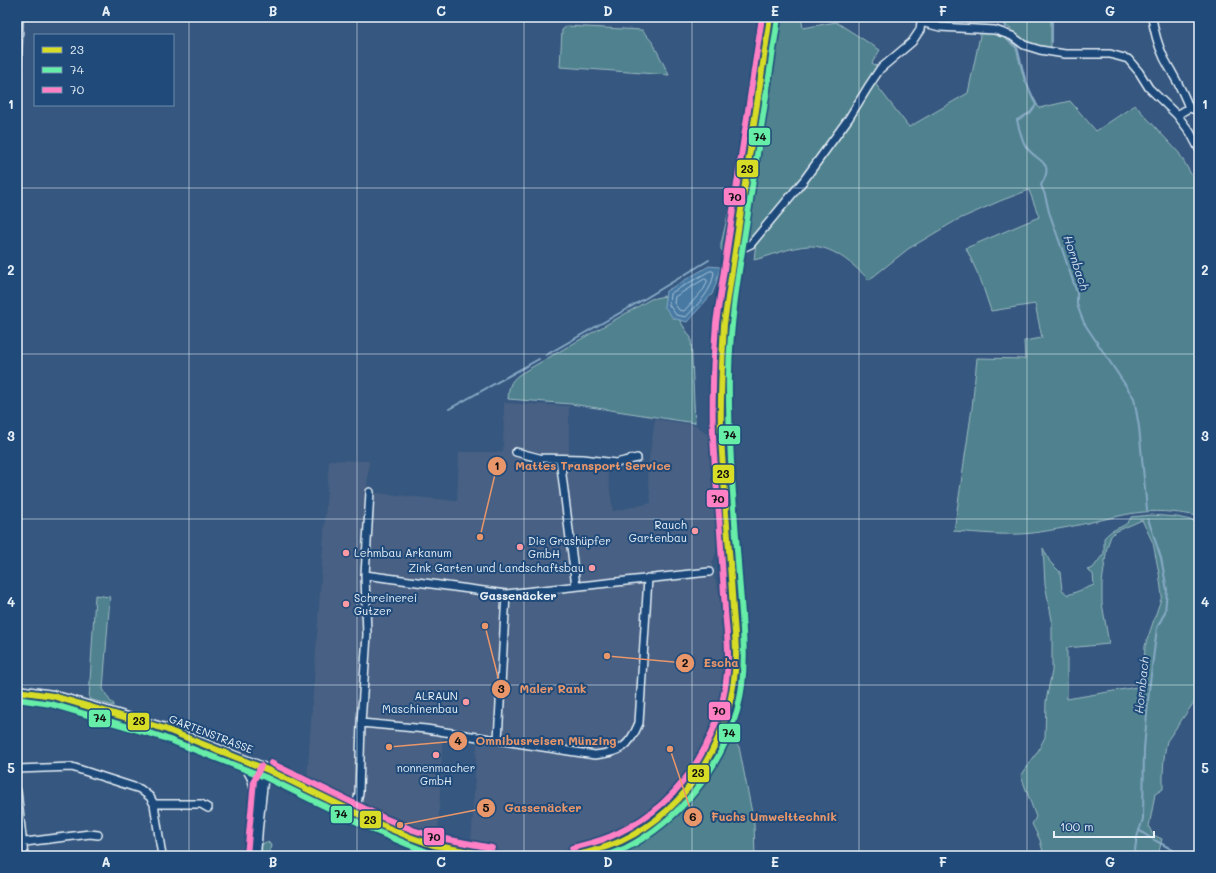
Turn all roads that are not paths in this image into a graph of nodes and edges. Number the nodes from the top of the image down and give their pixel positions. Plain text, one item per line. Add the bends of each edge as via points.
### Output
1 (19, 17) edge
2 (770, 17) edge
3 (1152, 17) edge
4 (920, 19) edge
5 (17, 80) edge
6 (1189, 108) junction
7 (1199, 111) edge
8 (1177, 115) junction
9 (1199, 149) edge
10 (734, 252) junction
11 (516, 452) dead end
12 (637, 458) dead end
13 (560, 459) junction
14 (370, 492) dead end
15 (709, 572) dead end
16 (365, 575) junction
17 (648, 578) junction
18 (576, 586) junction
19 (506, 594) junction
20 (17, 690) edge
21 (361, 723) junction
22 (498, 740) junction
23 (238, 758) junction
24 (17, 769) edge
25 (268, 770) junction
26 (17, 791) edge
27 (260, 798) junction
28 (154, 804) junction
29 (208, 808) dead end
30 (355, 813) junction
31 (98, 835) dead end
32 (20, 842) edge
33 (24, 856) edge
34 (162, 856) edge
35 (255, 856) edge
36 (490, 856) edge
37 (574, 856) edge

1 - 5 street
2 - 10 main road
3 - 6 street via 1161,50
4 - 8 street via 940,27 995,30 1040,50 1064,54 1110,54 1128,59 1150,88
4 - 10 street via 920,30 912,42 880,69 849,118 804,180 750,244
6 - 7 street
6 - 8 street
8 - 9 street
10 - 37 main road via 724,324 720,400 736,655 733,688 724,728 695,780 672,806 652,823 624,840
11 - 13 street via 539,458
12 - 13 street via 616,463
13 - 18 street
14 - 16 street
15 - 17 street
16 - 19 street
16 - 21 street via 367,635
17 - 18 street
17 - 22 street via 639,723 634,737 611,754 595,756
18 - 19 street
19 - 22 street
20 - 23 main road, GARTENSTRASSE via 53,696 158,726
21 - 22 street via 426,729
21 - 30 street via 359,793
23 - 25 main road, GARTENSTRASSE
23 - 27 main road via 248,768
24 - 28 street via 72,766 140,789
25 - 27 main road via 262,782
25 - 30 main road, GARTENSTRASSE
26 - 32 street
27 - 35 main road
28 - 29 street via 201,804
28 - 34 street
30 - 36 main road, GARTENSTRASSE via 433,845
31 - 32 street
32 - 33 street

